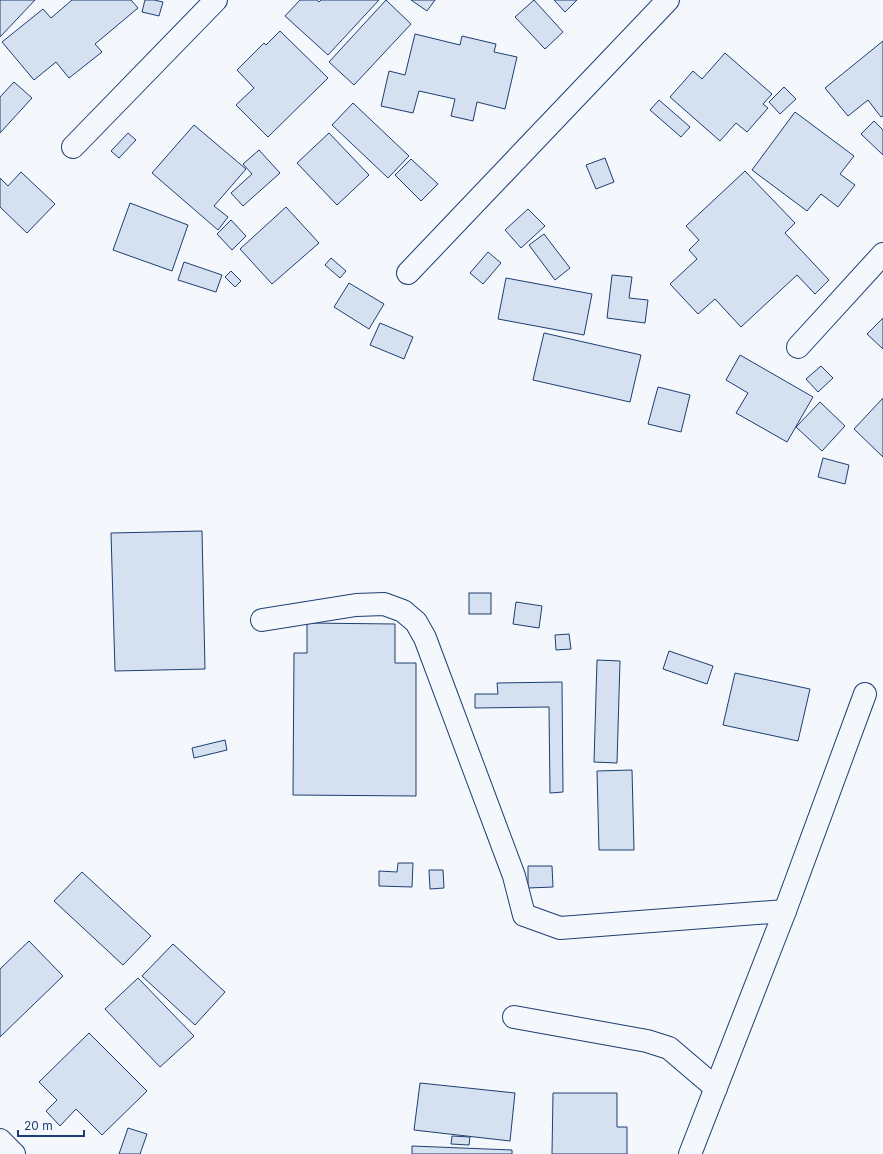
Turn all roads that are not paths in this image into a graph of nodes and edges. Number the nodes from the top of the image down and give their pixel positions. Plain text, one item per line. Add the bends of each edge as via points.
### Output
1 (216, 0) edge
2 (668, 0) edge
3 (74, 147) dead end
4 (883, 254) edge
5 (408, 273) dead end
6 (798, 347) dead end
7 (262, 620) dead end
8 (865, 694) dead end
9 (785, 911) junction
10 (514, 1018) dead end
11 (716, 1088) junction
12 (0, 1140) edge
13 (14, 1154) edge
14 (690, 1154) edge

1 - 3 street
2 - 5 street
4 - 6 street
7 - 9 street via 356,605 384,604 403,611 416,622 425,638 514,876 524,915 560,928
8 - 9 street
9 - 11 street
10 - 11 street via 647,1041 669,1048
11 - 14 street
12 - 13 street

